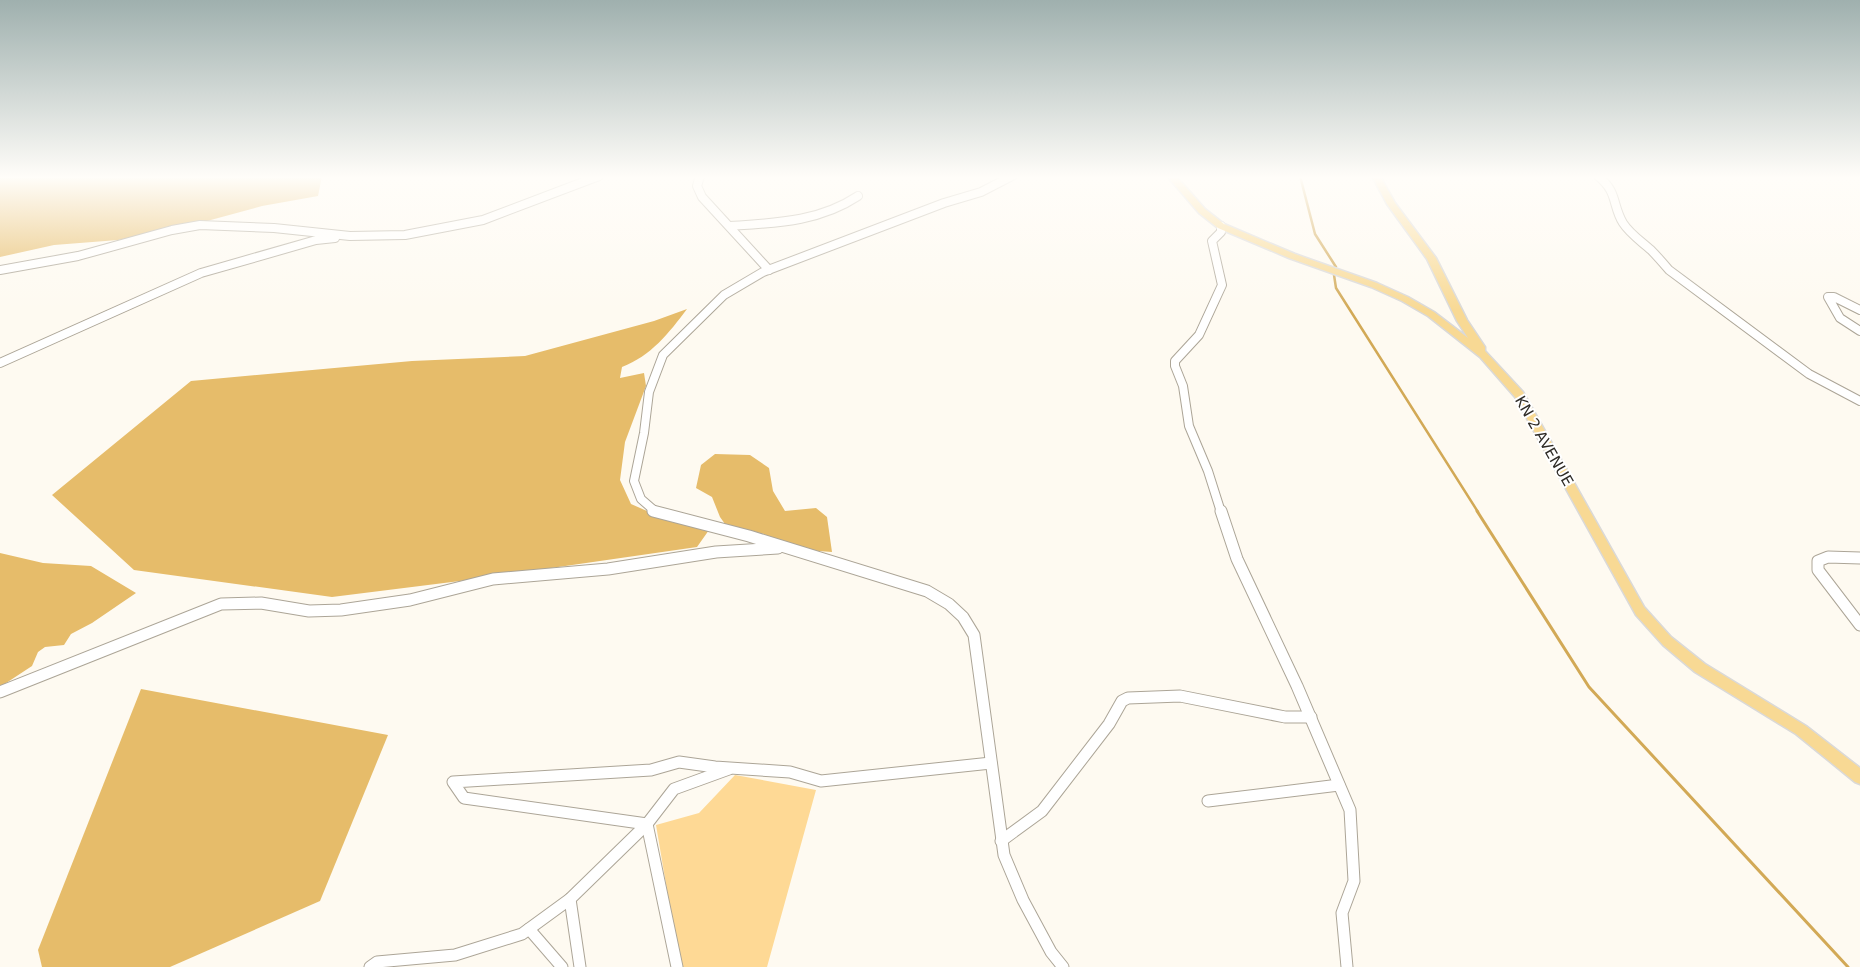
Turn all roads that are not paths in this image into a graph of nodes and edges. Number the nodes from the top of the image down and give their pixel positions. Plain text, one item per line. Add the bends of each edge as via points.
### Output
1 (477, 221) edge
2 (726, 221) edge
3 (795, 221) edge
4 (897, 221) edge
5 (1216, 221) edge
6 (1404, 221) edge
7 (1622, 221) edge
8 (730, 226) junction
9 (1222, 226) junction
10 (350, 236) junction
11 (0, 270) edge
12 (769, 270) junction
13 (1860, 310) edge
14 (1860, 331) edge
15 (1484, 355) junction
16 (0, 363) edge
17 (1860, 401) edge
18 (786, 548) junction
19 (1860, 558) edge
20 (1860, 625) edge
21 (0, 692) edge
22 (1311, 717) junction
23 (991, 763) junction
24 (732, 768) junction
25 (1860, 777) edge
26 (1339, 785) junction
27 (1208, 801) dead end
28 (647, 824) junction
29 (1002, 841) junction
30 (570, 899) junction
31 (530, 929) junction
32 (399, 960) junction
33 (370, 967) edge
34 (414, 967) edge
35 (562, 967) edge
36 (580, 967) edge
37 (677, 967) edge
38 (1062, 967) edge
39 (1347, 967) edge

1 - 10 street via 405,235
2 - 8 street
3 - 8 street
4 - 12 street
5 - 9 main road, KN 2 AVENUE
6 - 15 main road via 1431,258 1462,320
7 - 17 street via 1669,270 1809,374
8 - 12 street
9 - 15 main road, KN 2 AVENUE via 1405,299 1431,314
9 - 22 street via 1212,242 1222,285 1199,335 1175,366 1183,386 1189,426 1208,471 1237,559
10 - 11 street via 200,225 78,256
10 - 16 street via 316,240 201,273
12 - 18 street via 724,295 663,355 648,392 634,481 641,499 654,511
13 - 14 street via 1828,297 1840,318
15 - 25 main road, KN 2 AVENUE via 1519,395 1640,611 1652,625 1700,668 1801,730
18 - 21 street via 716,552 608,569 493,579 410,600 341,610 308,611 261,604 221,604
18 - 23 street via 927,591 963,617 974,635
19 - 20 street via 1828,557 1818,561 1818,570
22 - 26 street
22 - 29 street via 1285,717 1180,696 1128,698 1122,701 1109,724 1042,811
23 - 24 street via 822,781 790,772
23 - 29 street
24 - 28 street via 674,789
24 - 28 street via 678,762 651,770 454,782 464,798
26 - 27 street
26 - 39 street via 1350,810 1354,881 1342,913
28 - 30 street
28 - 37 street
29 - 38 street via 1004,855 1023,900
30 - 31 street
30 - 36 street
31 - 32 street via 455,955
31 - 35 street
32 - 33 street via 377,962
32 - 34 street

